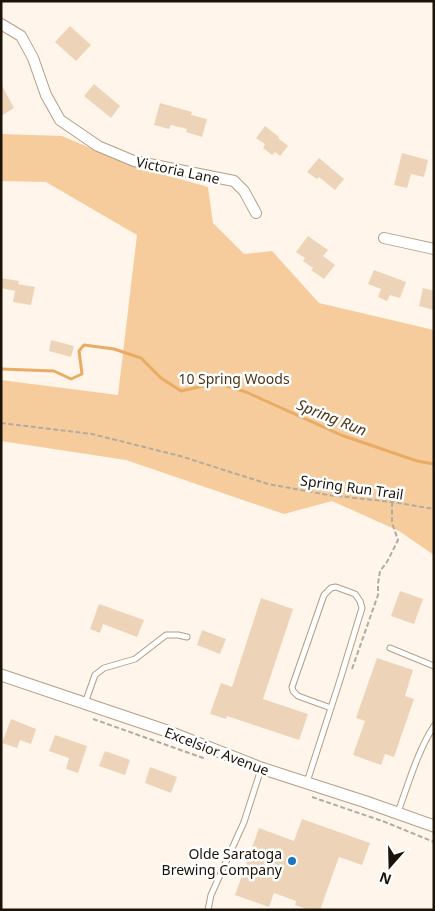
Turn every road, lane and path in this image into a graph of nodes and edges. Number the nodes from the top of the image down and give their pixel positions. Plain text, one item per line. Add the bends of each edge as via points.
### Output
1 (1, 24) edge
2 (256, 213) dead end
3 (384, 238) dead end
4 (434, 249) edge
5 (1, 423) edge
6 (434, 510) edge
7 (187, 637) dead end
8 (390, 648) dead end
9 (434, 666) edge
10 (1, 675) edge
11 (85, 704) junction
12 (332, 708) junction
13 (434, 726) edge
14 (262, 768) junction
15 (307, 783) junction
16 (398, 813) junction
17 (434, 826) edge
18 (208, 910) edge

1 - 2 street, Victoria Lane via 21,36 60,120 98,146 134,161 234,181 244,191
3 - 4 street
5 - 6 path, Spring Run Trail via 92,434 180,456 268,484
7 - 11 lane via 166,636 135,659 104,668 95,675
8 - 9 lane
10 - 11 street, Excelsior Avenue
11 - 14 street, Excelsior Avenue
12 - 12 lane via 362,608 355,594 336,587 324,595 292,687 298,696
12 - 15 lane
13 - 16 lane
14 - 15 street, Excelsior Avenue
14 - 18 lane via 244,822 211,895
15 - 16 street, Excelsior Avenue
16 - 17 street, Excelsior Avenue

